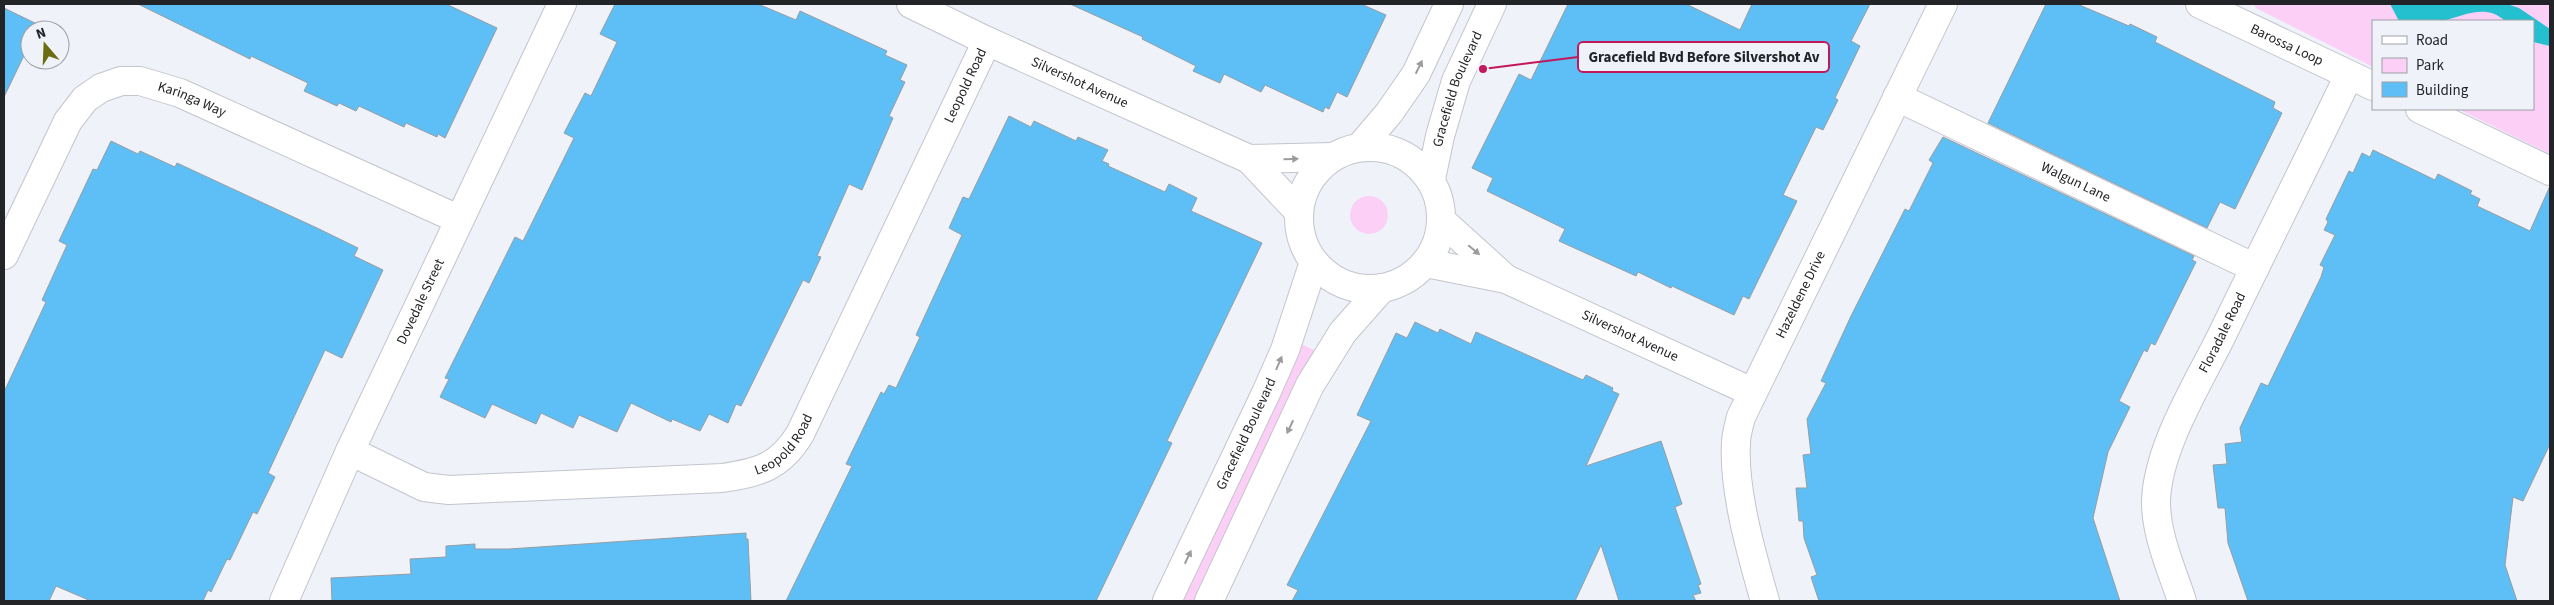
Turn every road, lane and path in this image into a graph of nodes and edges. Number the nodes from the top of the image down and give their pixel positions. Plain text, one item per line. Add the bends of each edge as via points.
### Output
1 (562, 4) edge
2 (911, 4) edge
3 (1449, 4) edge
4 (1492, 4) edge
5 (1943, 4) edge
6 (2200, 4) edge
7 (987, 41) junction
8 (2361, 80) edge
9 (1897, 97) junction
10 (2422, 110) edge
11 (1360, 147) junction
12 (1332, 157) junction
13 (1249, 159) junction
14 (2550, 171) edge
15 (1431, 179) junction
16 (1299, 212) junction
17 (458, 219) junction
18 (1442, 222) junction
19 (4, 255) edge
20 (1314, 262) junction
21 (1426, 263) junction
22 (2254, 268) junction
23 (1506, 279) junction
24 (1382, 288) junction
25 (1752, 392) junction
26 (350, 451) junction
27 (284, 601) edge
28 (1167, 601) edge
29 (1209, 601) edge
30 (1765, 601) edge
31 (2182, 601) edge

1 - 17 street, Dovedale Street
2 - 7 street, Silvershot Avenue
11 -> 3 street via 1416,74
4 - 15 street, Gracefield Boulevard via 1456,81
5 - 9 street, Hazeldene Drive
6 - 8 street, Barossa Loop
7 - 13 street, Silvershot Avenue
7 - 26 street, Leopold Road via 800,434 786,453 767,468 722,478 448,490 424,487
8 - 22 street, Floradale Road
9 - 22 street, Walgun Lane
9 - 25 street, Hazeldene Drive
10 - 14 street
11 - 12 street
11 - 15 street via 1373,146 1400,152 1423,168
13 -> 12 street, Silvershot Avenue
12 - 16 street via 1315,172
13 - 16 street, Silvershot Avenue
15 - 18 street via 1438,192
16 - 20 street via 1299,230
17 - 19 street, Karinga Way via 180,93 140,81 121,80 92,93 68,121
17 - 26 street, Dovedale Street
18 - 21 street via 1440,236
18 -> 23 street, Silvershot Avenue
20 - 24 street via 1342,284
28 -> 20 street, Gracefield Boulevard via 1274,376
21 - 23 street, Silvershot Avenue
21 - 24 street via 1412,276
22 - 31 street, Floradale Road via 2178,425 2159,478 2158,522
23 - 25 street, Silvershot Avenue
24 -> 29 street via 1342,332 1310,385
25 - 30 street, Hazeldene Drive via 1741,417 1736,443 1749,542
26 - 27 street, Dovedale Street

